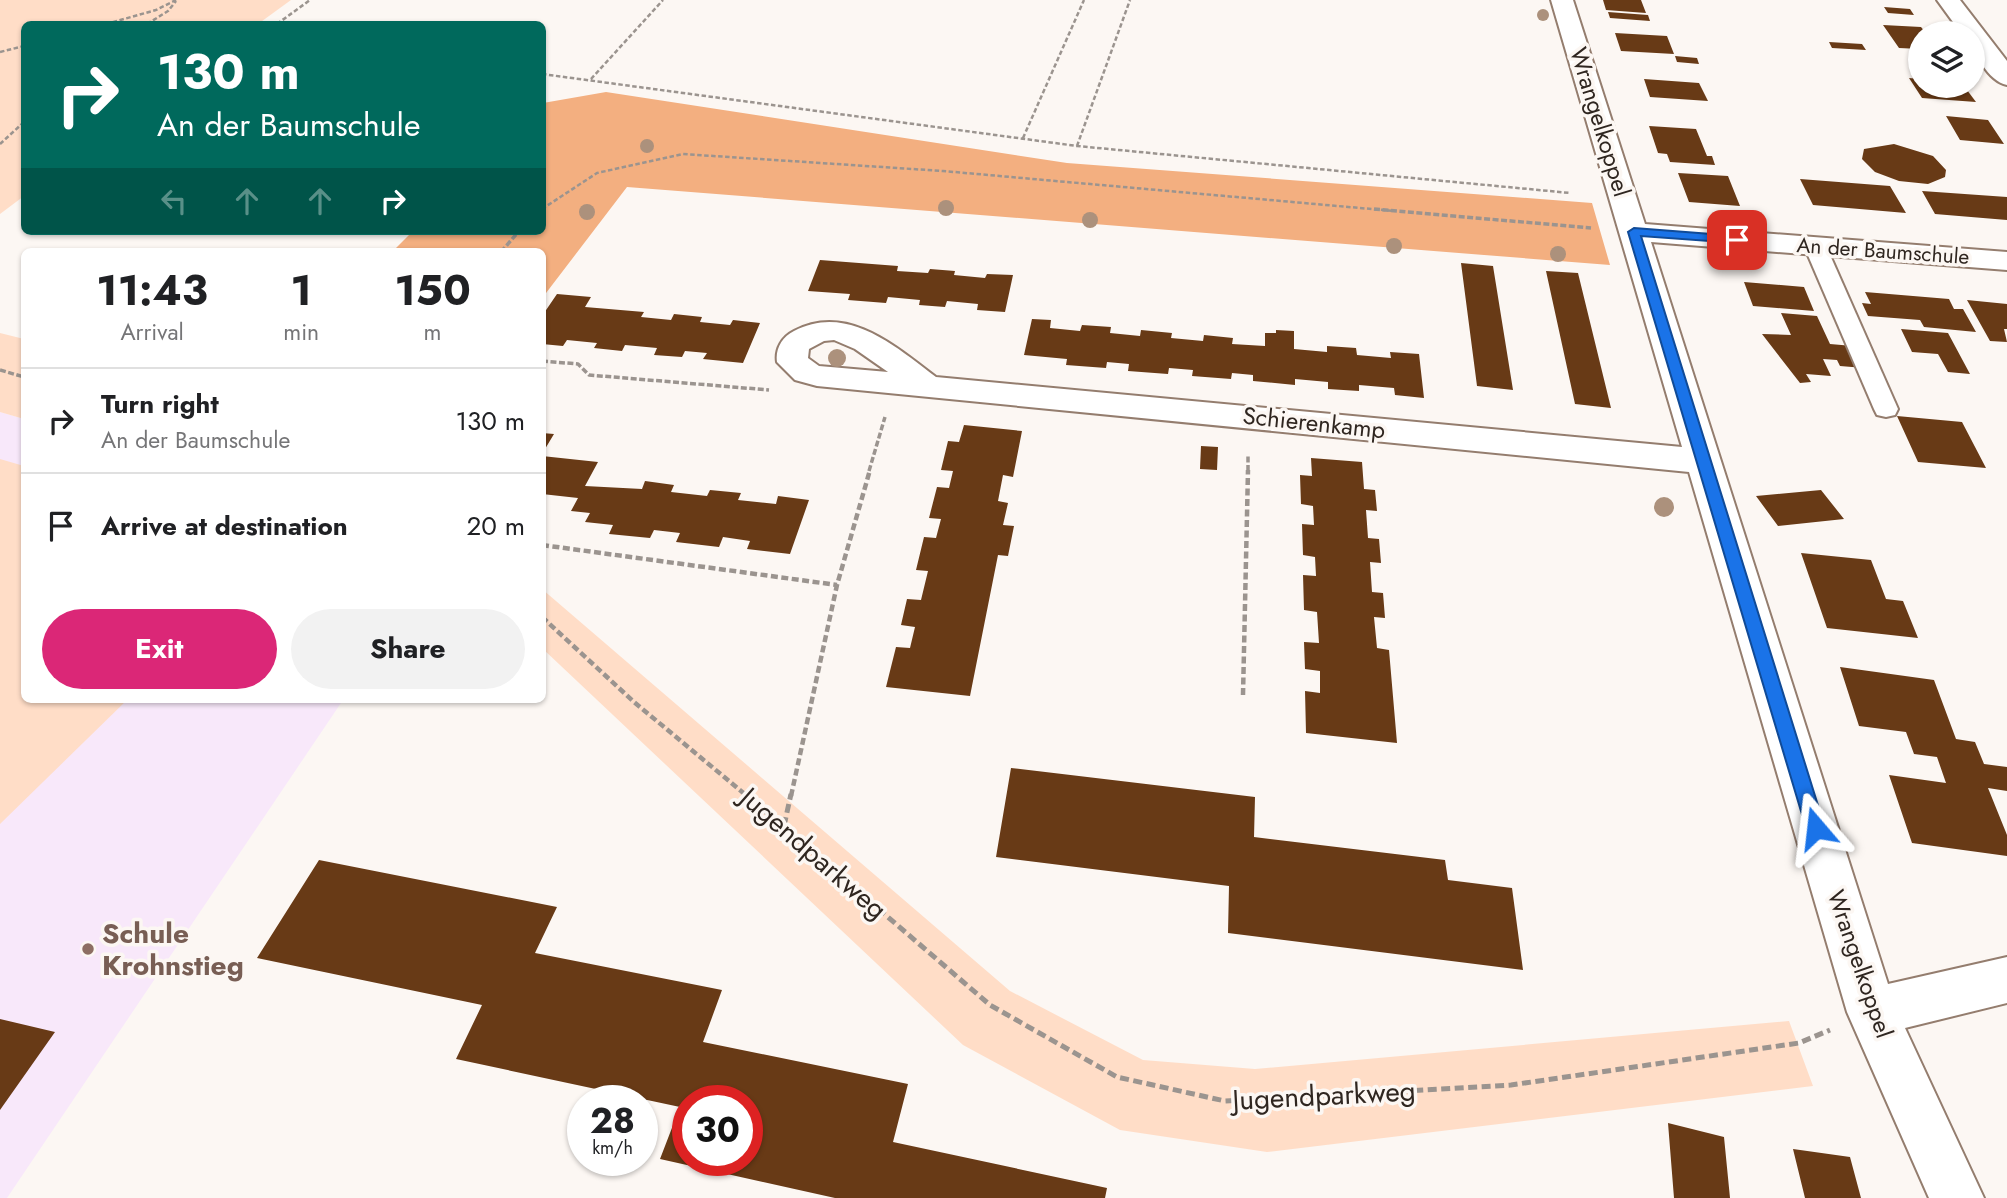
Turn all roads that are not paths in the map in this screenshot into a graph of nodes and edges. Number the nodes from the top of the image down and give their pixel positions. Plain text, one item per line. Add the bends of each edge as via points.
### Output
1 (1562, 0) edge
2 (1948, 0) edge
3 (2007, 78) edge
4 (1634, 232) junction
5 (1815, 246) junction
6 (2007, 261) edge
7 (910, 384) junction
8 (1886, 409) dead end
9 (1702, 461) junction
10 (2007, 980) edge
11 (1872, 1012) junction
12 (1957, 1198) edge

1 - 4 street, Wrangelkoppel
2 - 3 street
4 - 5 street, An der Baumschule
4 - 9 street, Wrangelkoppel
5 - 6 street, An der Baumschule
5 - 8 lane
7 - 7 street, Schierenkamp via 807,373 793,362 793,348 816,332 838,330 858,336
7 - 9 street, Schierenkamp
9 - 11 street, Wrangelkoppel
10 - 11 street
11 - 12 street, Wrangelkoppel

